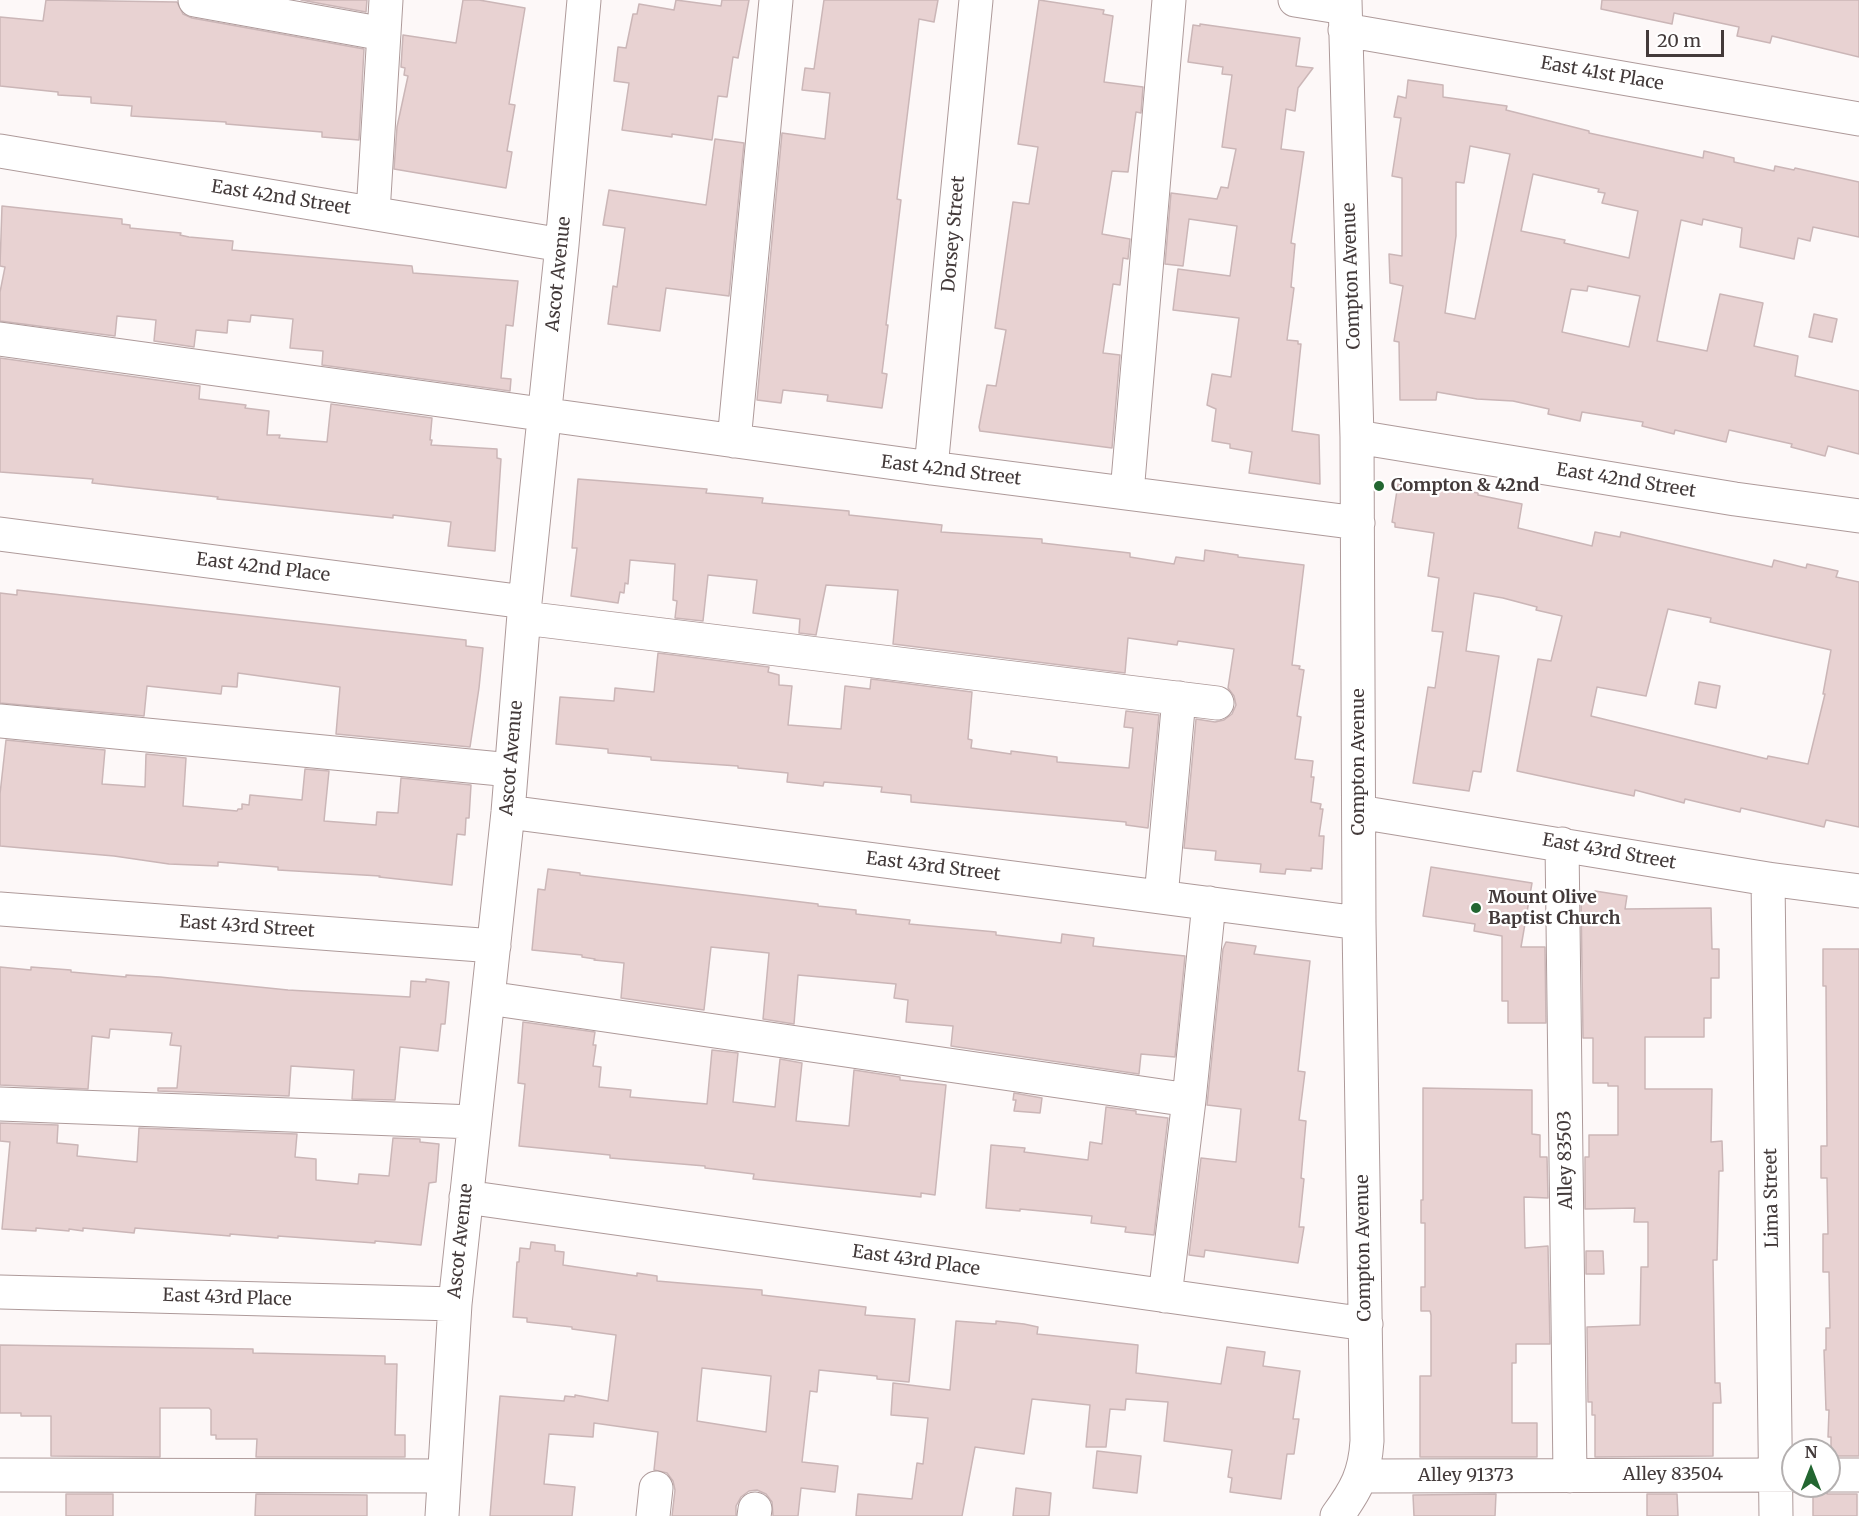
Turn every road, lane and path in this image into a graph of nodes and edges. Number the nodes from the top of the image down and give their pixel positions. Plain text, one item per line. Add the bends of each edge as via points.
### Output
1 (195, 0) edge
2 (386, 0) edge
3 (584, 0) edge
4 (776, 0) edge
5 (976, 0) edge
6 (1169, 0) edge
7 (1295, 0) edge
8 (1345, 13) edge
9 (384, 34) junction
10 (1859, 119) edge
11 (0, 151) edge
12 (373, 213) junction
13 (562, 245) junction
14 (0, 339) edge
15 (544, 416) junction
16 (1358, 437) junction
17 (734, 441) junction
18 (931, 468) junction
19 (1127, 493) junction
20 (1859, 516) edge
21 (1358, 523) junction
22 (0, 534) edge
23 (525, 610) junction
24 (1179, 698) junction
25 (1217, 703) dead end
26 (0, 721) edge
27 (511, 770) junction
28 (508, 812) junction
29 (1359, 812) junction
30 (1562, 844) junction
31 (1768, 879) junction
32 (1859, 891) edge
33 (1161, 897) junction
34 (1209, 903) junction
35 (0, 909) edge
36 (1359, 923) junction
37 (494, 946) junction
38 (488, 998) junction
39 (1188, 1100) junction
40 (0, 1104) edge
41 (474, 1122) junction
42 (466, 1197) junction
43 (0, 1292) edge
44 (1165, 1296) junction
45 (455, 1304) junction
46 (1366, 1324) junction
47 (1783, 1438) edge
48 (1781, 1474) edge
49 (0, 1475) edge
50 (1841, 1475) edge
51 (1859, 1475) edge
52 (444, 1476) junction
53 (1362, 1476) junction
54 (1570, 1476) junction
55 (1781, 1490) edge
56 (442, 1516) edge
57 (1337, 1516) edge
58 (1776, 1516) edge

1 - 9 street
2 - 9 street
3 - 13 street, Ascot Avenue
4 - 17 street
5 - 18 street, Dorsey Street
6 - 19 street
7 - 8 street, East 41st Place
8 - 10 street, East 41st Place
8 - 16 street, Compton Avenue
9 - 12 street
11 - 12 street, East 42nd Street
12 - 13 street, East 42nd Street
13 - 15 street, Ascot Avenue
14 - 15 street, East 42nd Street
15 - 17 street, East 42nd Street
15 - 23 street, Ascot Avenue
16 - 20 street, East 42nd Street
16 - 21 street, Compton Avenue
17 - 18 street, East 42nd Street
18 - 19 street, East 42nd Street
19 - 21 street, East 42nd Street
21 - 29 street, Compton Avenue
22 - 23 street, East 42nd Place
23 - 24 street, East 42nd Place
23 - 27 street, Ascot Avenue
24 - 25 street, East 42nd Place
24 - 33 street
26 - 27 street
27 - 28 street, Ascot Avenue
28 - 33 street, East 43rd Street
28 - 37 street, Ascot Avenue
29 - 30 street, East 43rd Street
29 - 36 street, Compton Avenue
30 - 31 street, East 43rd Street
30 - 54 street, Alley 83503
31 - 32 street, East 43rd Street
31 - 47 street, Lima Street
33 - 34 street, East 43rd Street
34 - 36 street, East 43rd Street
34 - 39 street
35 - 37 street, East 43rd Street
36 - 46 street, Compton Avenue
37 - 38 street, Ascot Avenue
38 - 39 street
38 - 41 street, Ascot Avenue
39 - 44 street
40 - 41 street
41 - 42 street, Ascot Avenue
42 - 44 street, East 43rd Place
42 - 45 street, Ascot Avenue
43 - 45 street, East 43rd Place
44 - 46 street, East 43rd Place
45 - 52 street, Ascot Avenue
46 - 53 street, Compton Avenue via 1367,1441
48 - 54 street, Alley 83504
49 - 52 street
50 - 51 street
52 - 56 street, Ascot Avenue
53 - 54 street, Alley 91373
53 - 57 street, Compton Avenue
55 - 58 street, Lima Street

